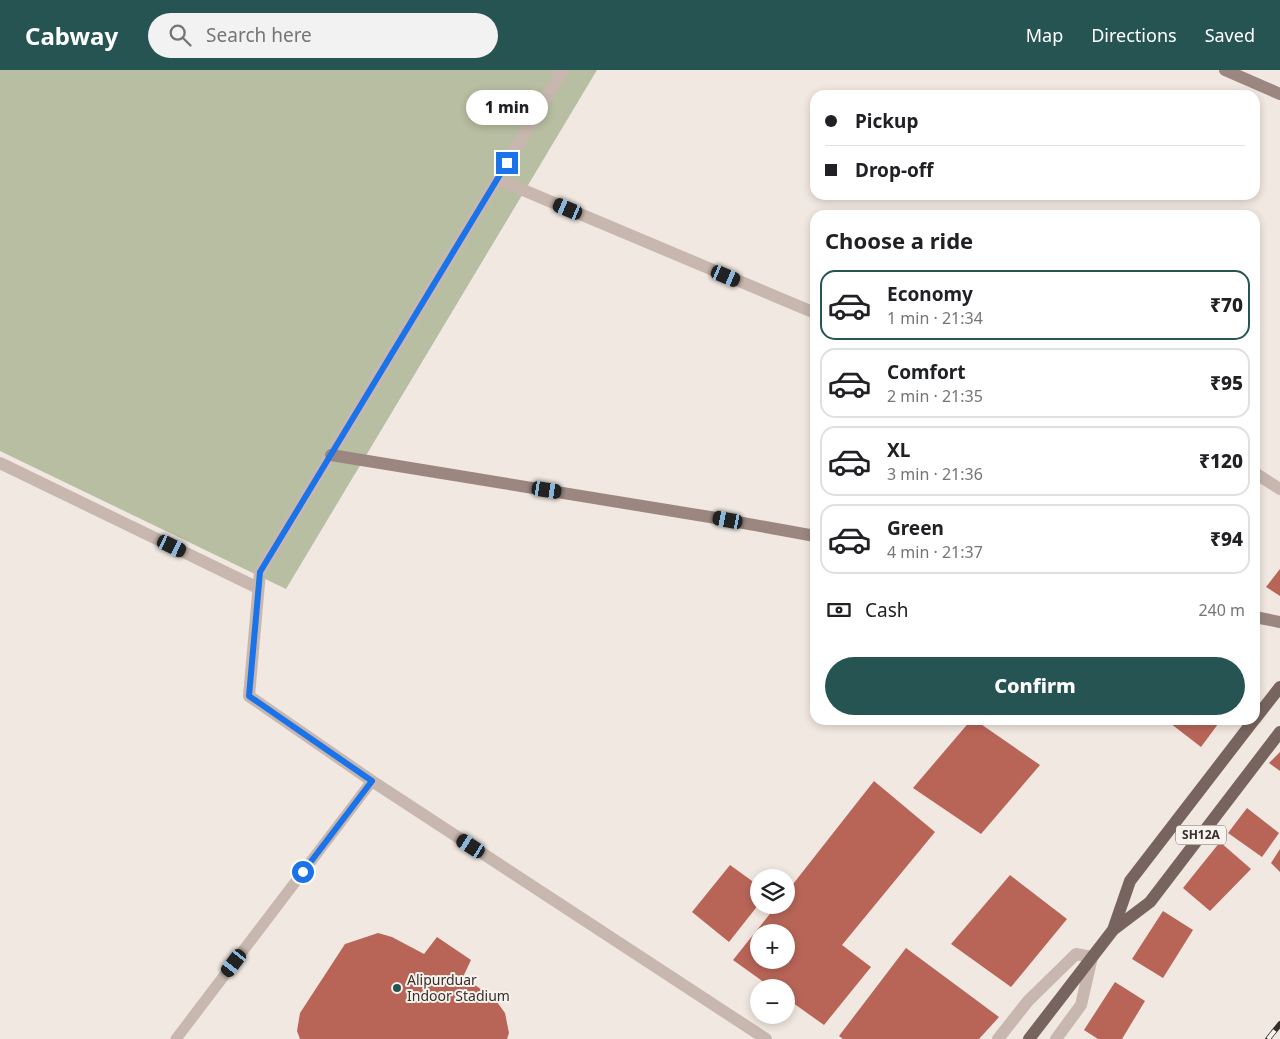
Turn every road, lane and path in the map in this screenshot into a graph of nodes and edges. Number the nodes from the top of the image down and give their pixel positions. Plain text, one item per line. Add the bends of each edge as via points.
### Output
1 (563, 70) edge
2 (1225, 70) edge
3 (1280, 94) edge
4 (497, 179) junction
5 (810, 311) edge
6 (331, 455) junction
7 (0, 463) edge
8 (1260, 477) edge
9 (1280, 489) edge
10 (810, 535) edge
11 (258, 588) junction
12 (1260, 618) edge
13 (1280, 622) edge
14 (1280, 687) edge
15 (1260, 713) edge
16 (1251, 725) edge
17 (1280, 732) edge
18 (372, 781) junction
19 (1113, 930) junction
20 (1092, 957) junction
21 (176, 1039) edge
22 (766, 1039) edge
23 (998, 1039) edge
24 (1029, 1039) edge
25 (1056, 1039) edge

1 - 4 street
2 - 3 main road
4 - 5 street
4 - 6 street
6 - 10 main road
6 - 11 street via 260,572
7 - 11 street
8 - 9 street
11 - 18 street via 249,696
12 - 13 main road
14 - 15 main road, SH12A
16 - 19 main road, SH12A via 1130,881
17 - 19 main road, SH12A via 1150,902
18 - 21 lane
18 - 22 street
19 - 20 main road, SH12A
20 - 23 street via 1076,954 1028,1001
20 - 24 main road, SH12A
20 - 25 street via 1081,1006

